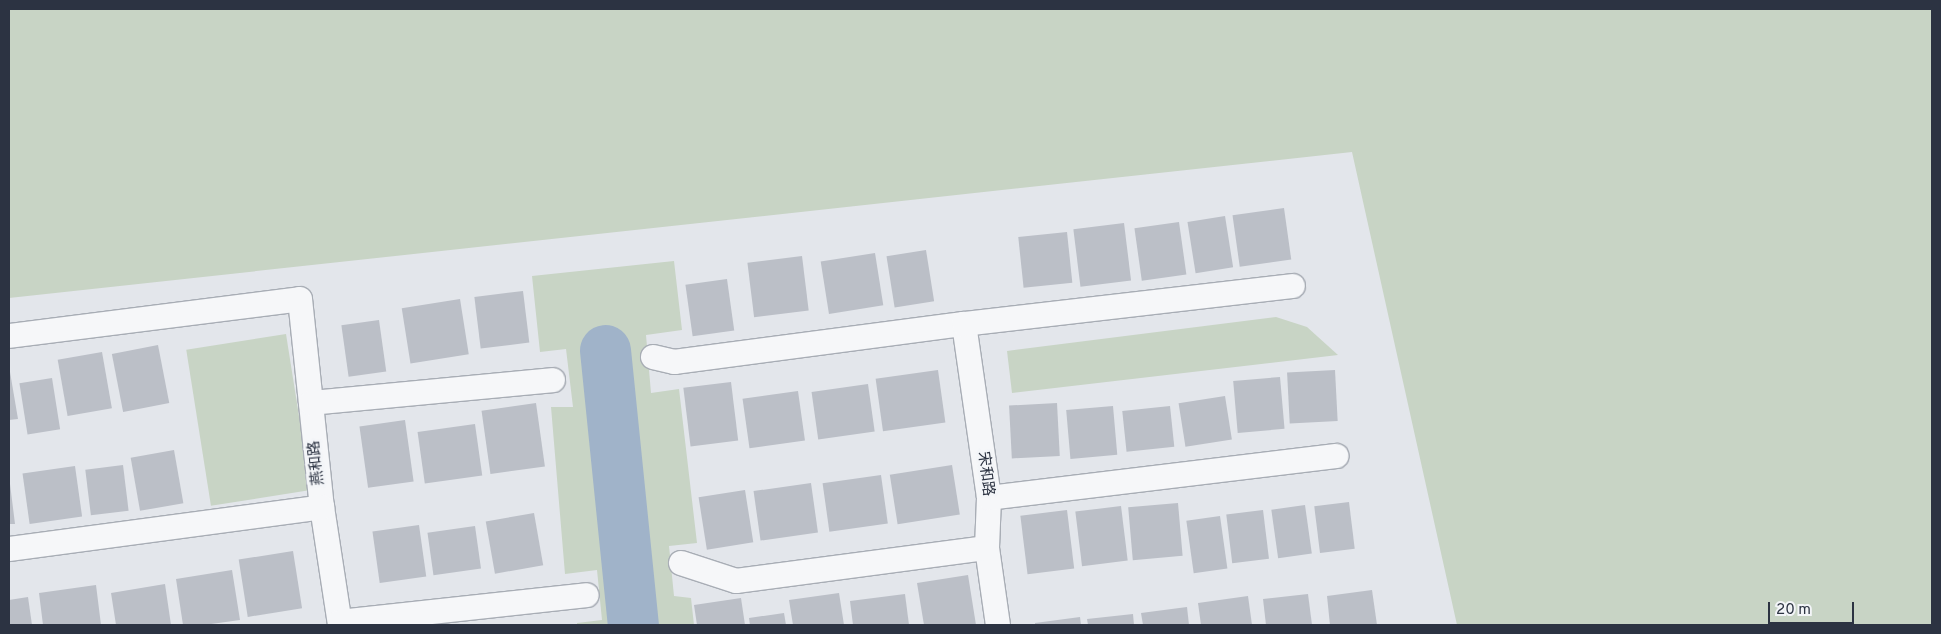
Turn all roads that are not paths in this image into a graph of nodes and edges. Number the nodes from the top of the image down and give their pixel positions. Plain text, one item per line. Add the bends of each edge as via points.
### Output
1 (1293, 286) dead end
2 (964, 324) junction
3 (9, 336) edge
4 (653, 357) dead end
5 (553, 380) dead end
6 (311, 404) junction
7 (1336, 456) dead end
8 (989, 498) junction
9 (322, 507) junction
10 (987, 548) junction
11 (9, 549) edge
12 (681, 563) dead end
13 (587, 595) dead end
14 (340, 623) edge
15 (998, 625) edge

1 - 2 street
2 - 4 street via 674,362
2 - 8 street, 宋和路
3 - 6 street, 燕和路 via 300,300
5 - 6 street
6 - 9 street, 燕和路
7 - 8 street
8 - 10 street, 宋和路
9 - 11 street
9 - 14 street, 燕和路
10 - 12 street via 736,581
10 - 15 street, 宋和路
13 - 14 street

